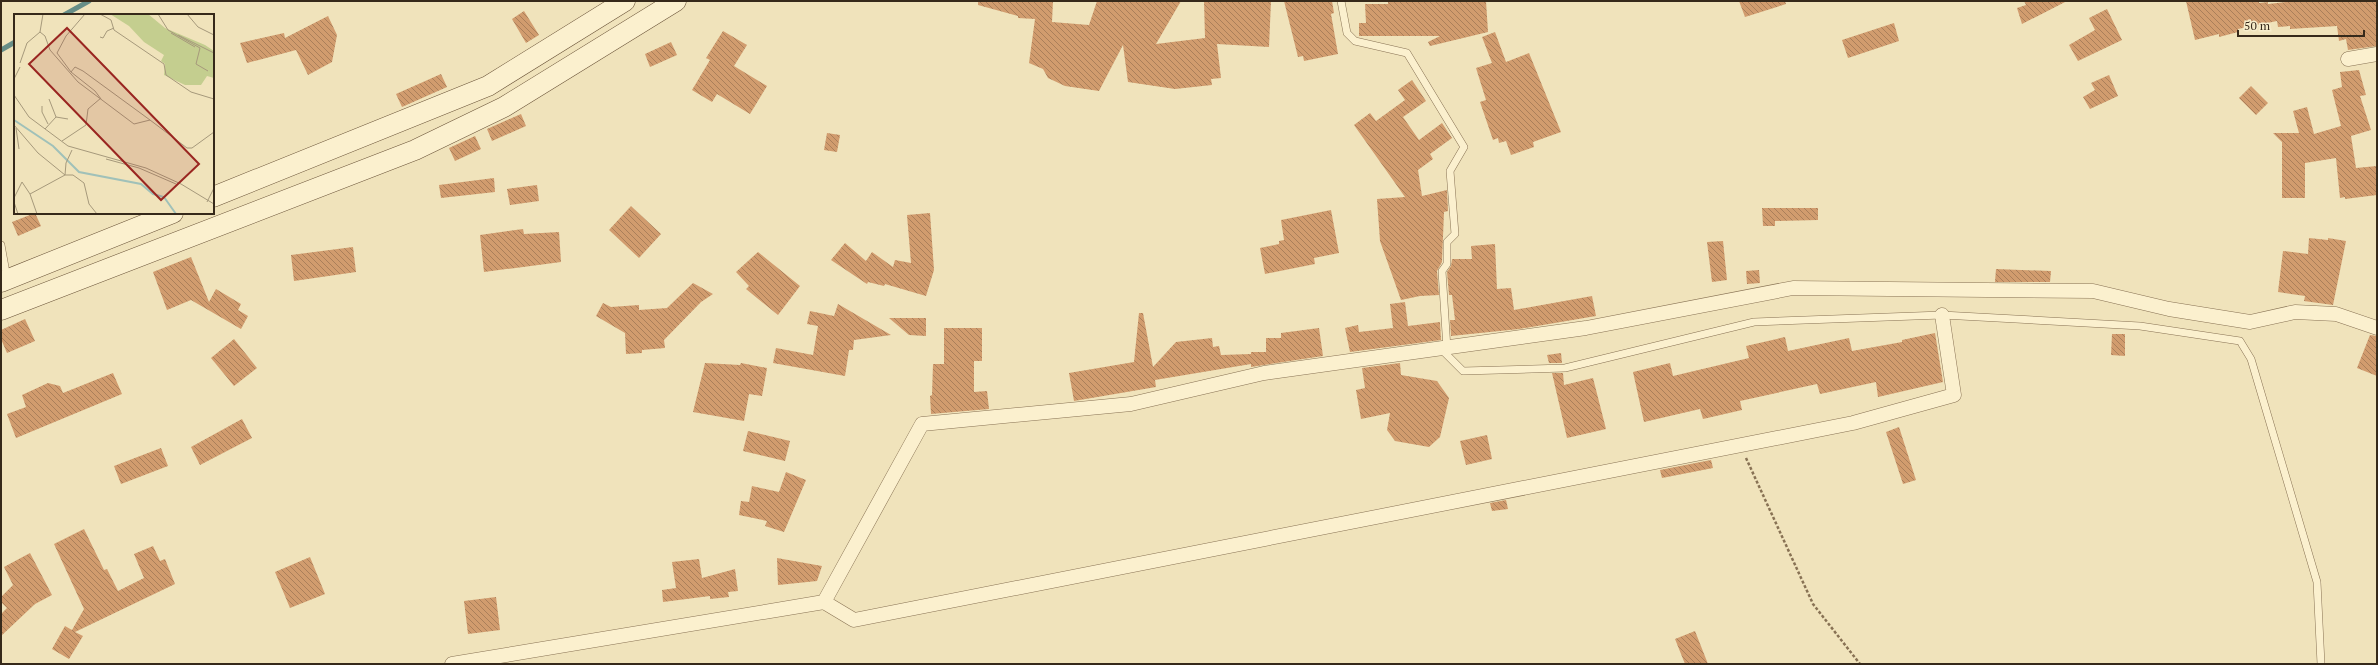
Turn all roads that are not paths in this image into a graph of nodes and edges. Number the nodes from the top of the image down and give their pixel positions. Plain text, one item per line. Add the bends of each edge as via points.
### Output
1 (625, 1) edge
2 (676, 1) edge
3 (1341, 1) edge
4 (2377, 54) edge
5 (2348, 59) dead end
6 (214, 197) edge
7 (171, 214) edge
8 (1, 245) edge
9 (4, 281) edge
10 (1, 310) edge
11 (1942, 315) junction
12 (2377, 328) edge
13 (1444, 349) junction
14 (824, 602) junction
15 (452, 664) edge
16 (2321, 664) edge

1 - 6 main road via 488,86
2 - 10 main road via 504,107 415,150
3 - 13 lane via 1347,33 1355,41 1407,53 1464,147 1450,170 1455,234 1447,242 1447,264 1442,271
4 - 5 street
7 - 9 main road
8 - 9 lane
11 - 13 lane via 1754,322 1565,368 1463,371
11 - 14 street via 1954,395 1853,423 854,620
11 - 16 lane via 2140,326 2240,341 2251,359 2317,582
12 - 13 street via 2336,314 2295,312 2250,322 2169,309 2093,291 1793,288 1586,328
13 - 14 street via 1264,374 1131,404 922,424
14 - 15 street

